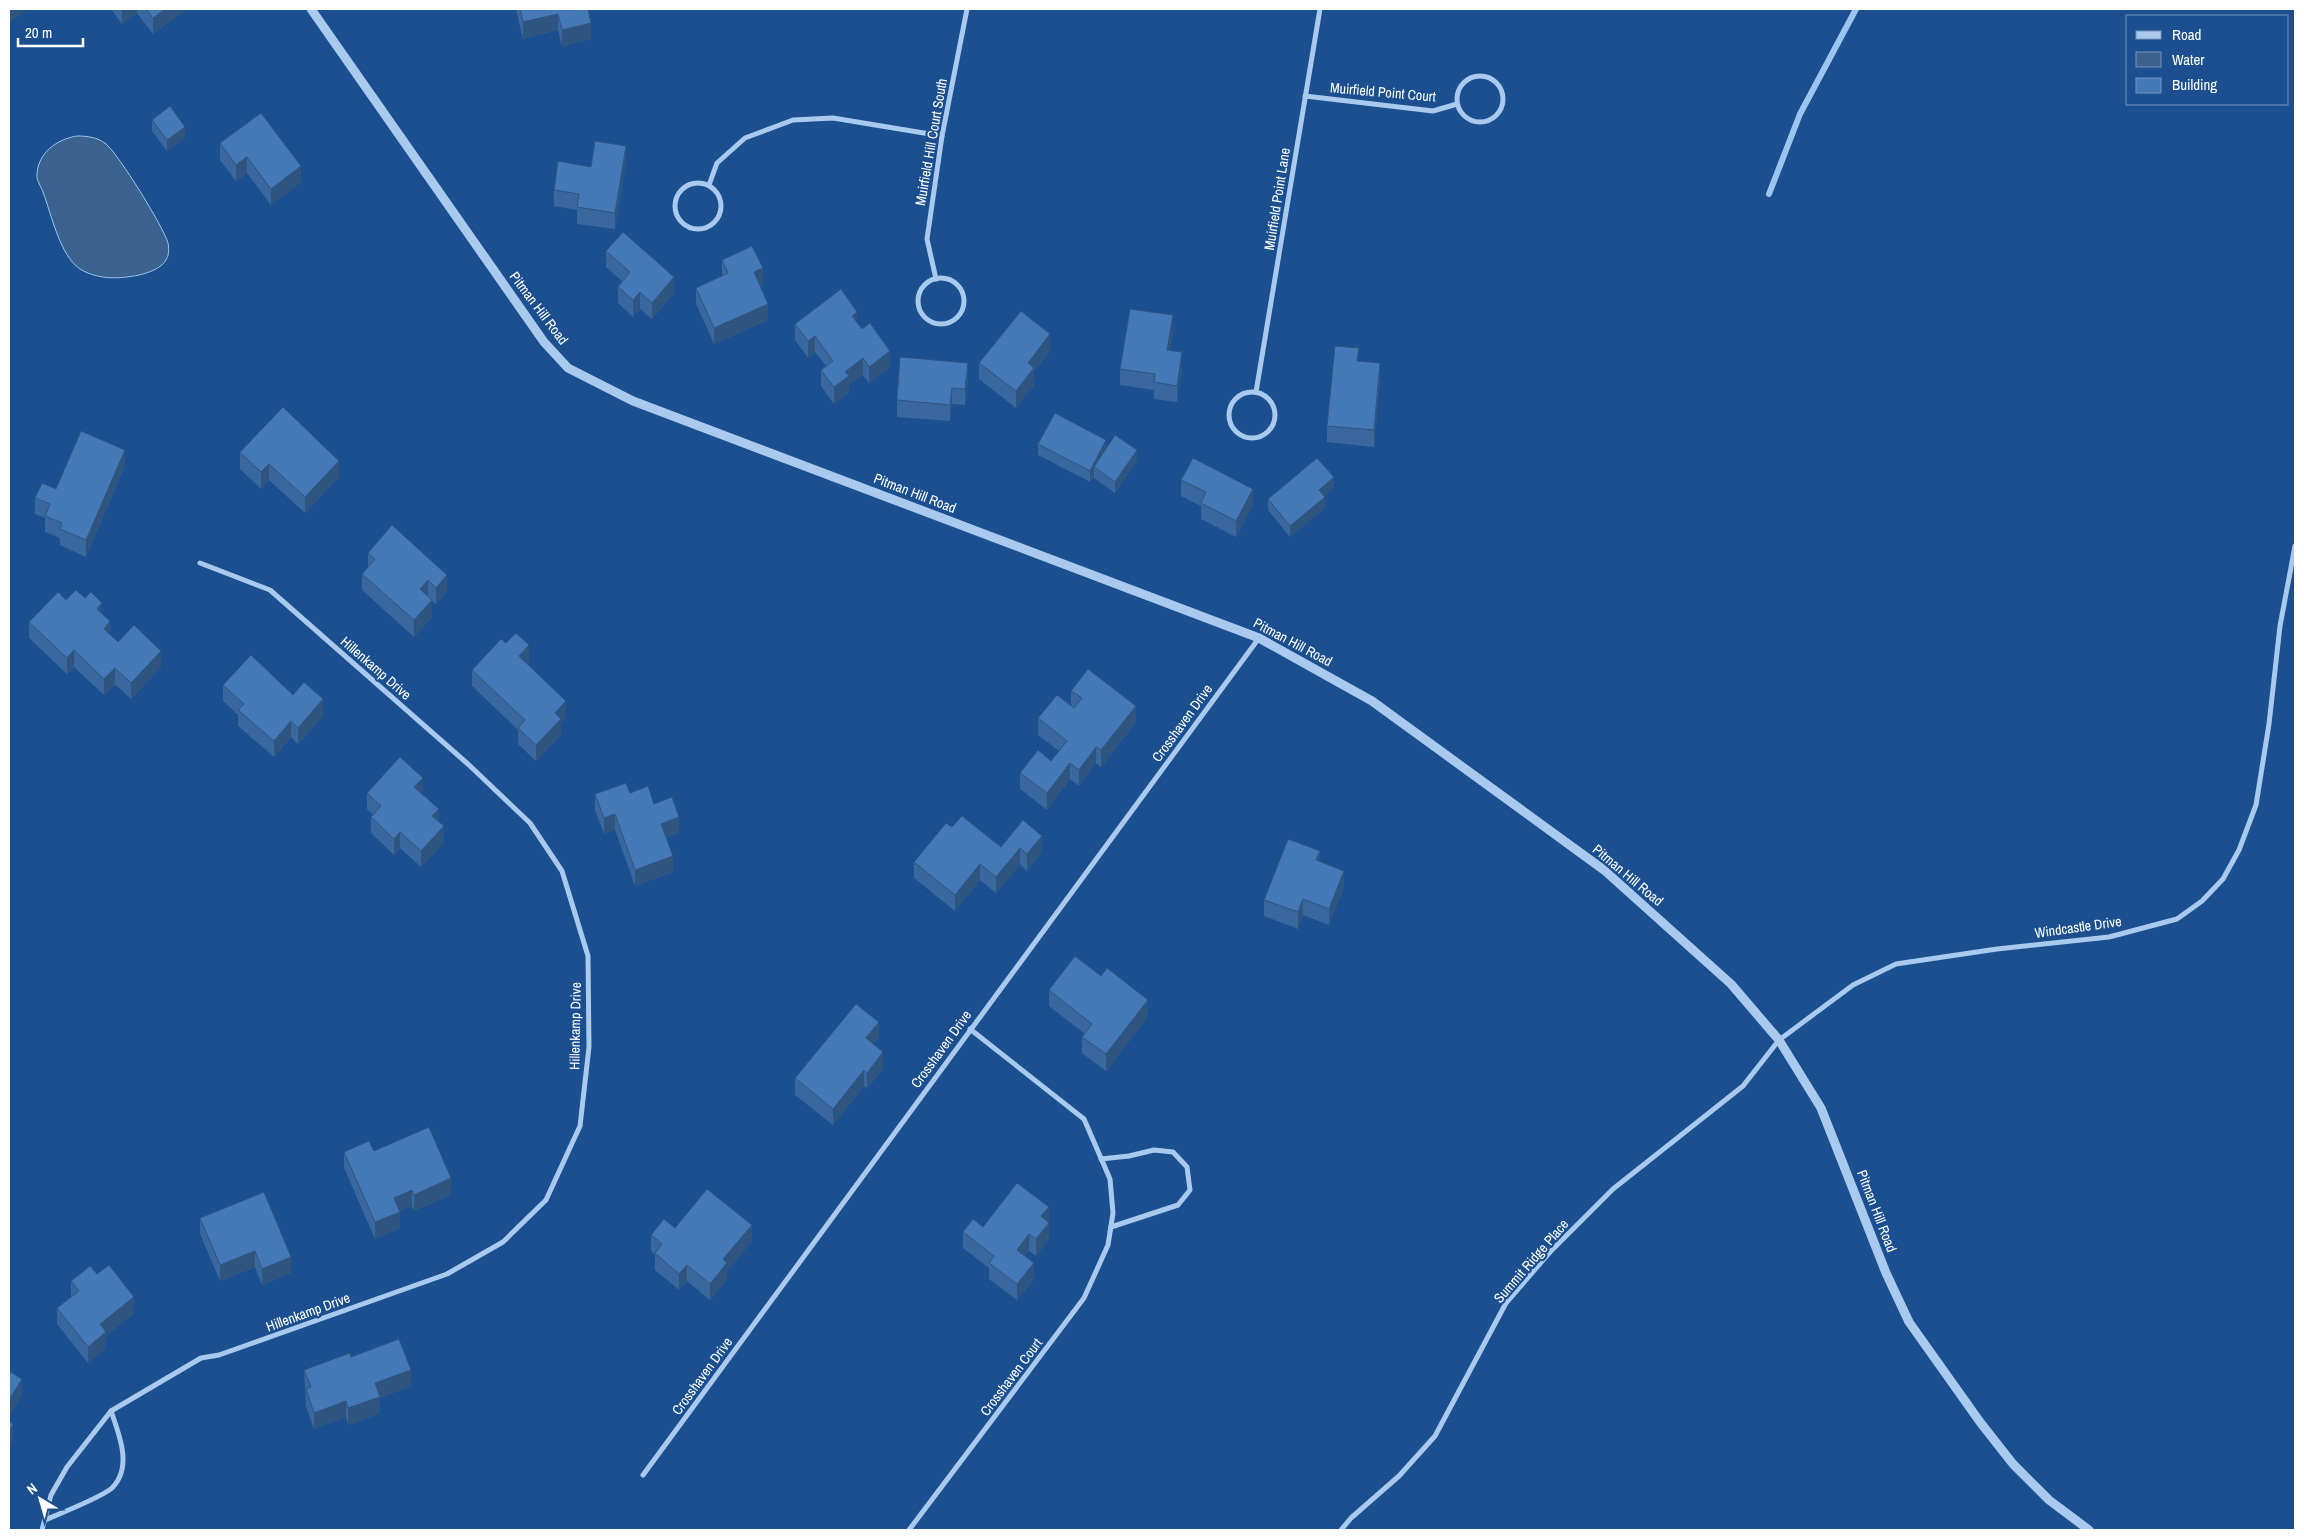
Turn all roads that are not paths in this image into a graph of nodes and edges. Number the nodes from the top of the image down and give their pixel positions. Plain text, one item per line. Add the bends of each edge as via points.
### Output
1 (311, 9) edge
2 (967, 9) edge
3 (1320, 9) edge
4 (1305, 96) junction
5 (1457, 104) junction
6 (942, 136) junction
7 (709, 185) junction
8 (936, 279) junction
9 (1256, 392) junction
10 (2295, 546) edge
11 (200, 563) dead end
12 (1260, 638) junction
13 (970, 1029) junction
14 (1779, 1040) junction
15 (1101, 1159) junction
16 (1111, 1227) junction
17 (111, 1411) junction
18 (643, 1475) dead end
19 (45, 1520) junction
20 (42, 1530) edge
21 (909, 1530) edge
22 (1341, 1530) edge
23 (2088, 1530) edge

1 - 12 street, Pitman Hill Road via 544,342 568,368 633,401
2 - 6 street, Muirfield Hill Court South
3 - 4 street, Muirfield Point Lane
4 - 5 street, Muirfield Point Court via 1433,111
4 - 9 street, Muirfield Point Lane
5 - 5 street via 1465,117 1487,121 1499,112 1501,89 1491,78 1469,78 1459,89
6 - 7 street via 834,118 793,120 745,138 717,163
6 - 8 street, Muirfield Hill Court South via 927,239
7 - 7 street via 694,183 677,196 674,204 678,218 690,228 712,224 720,212 719,196
8 - 8 street via 919,292 918,307 926,320 948,324 960,314 962,292 952,281
9 - 9 street via 1241,395 1231,406 1229,421 1244,438 1260,438 1275,421 1273,406
10 - 14 street, Windcastle Drive via 2280,626 2256,805 2223,879 2202,901 2177,919 2109,937 1997,948 1896,964 1853,985
11 - 17 street, Hillenkamp Drive via 270,590 530,823 562,871 588,956 589,1047 580,1126 546,1200 503,1242 447,1274 219,1355 201,1358
12 - 13 street, Crosshaven Drive
12 - 14 street, Pitman Hill Road via 1372,701 1604,870 1730,984
13 - 15 street, Crosshaven Court via 1084,1119
13 - 18 street, Crosshaven Drive
14 - 22 street, Summit Ridge Place via 1743,1086 1613,1190 1550,1252 1506,1303 1435,1436 1400,1476
14 - 23 street, Pitman Hill Road via 1821,1108 1886,1273 1909,1322 2013,1464 2049,1500
15 - 16 street, Crosshaven Court via 1110,1179
15 - 16 street via 1154,1150 1173,1152 1187,1167 1190,1190 1178,1205
16 - 21 street, Crosshaven Court via 1108,1245 1084,1298
17 - 19 street, Hillenkamp Drive via 67,1467 51,1495
17 - 19 street via 121,1440 123,1469 112,1488
19 - 20 street, Hillenkamp Drive

